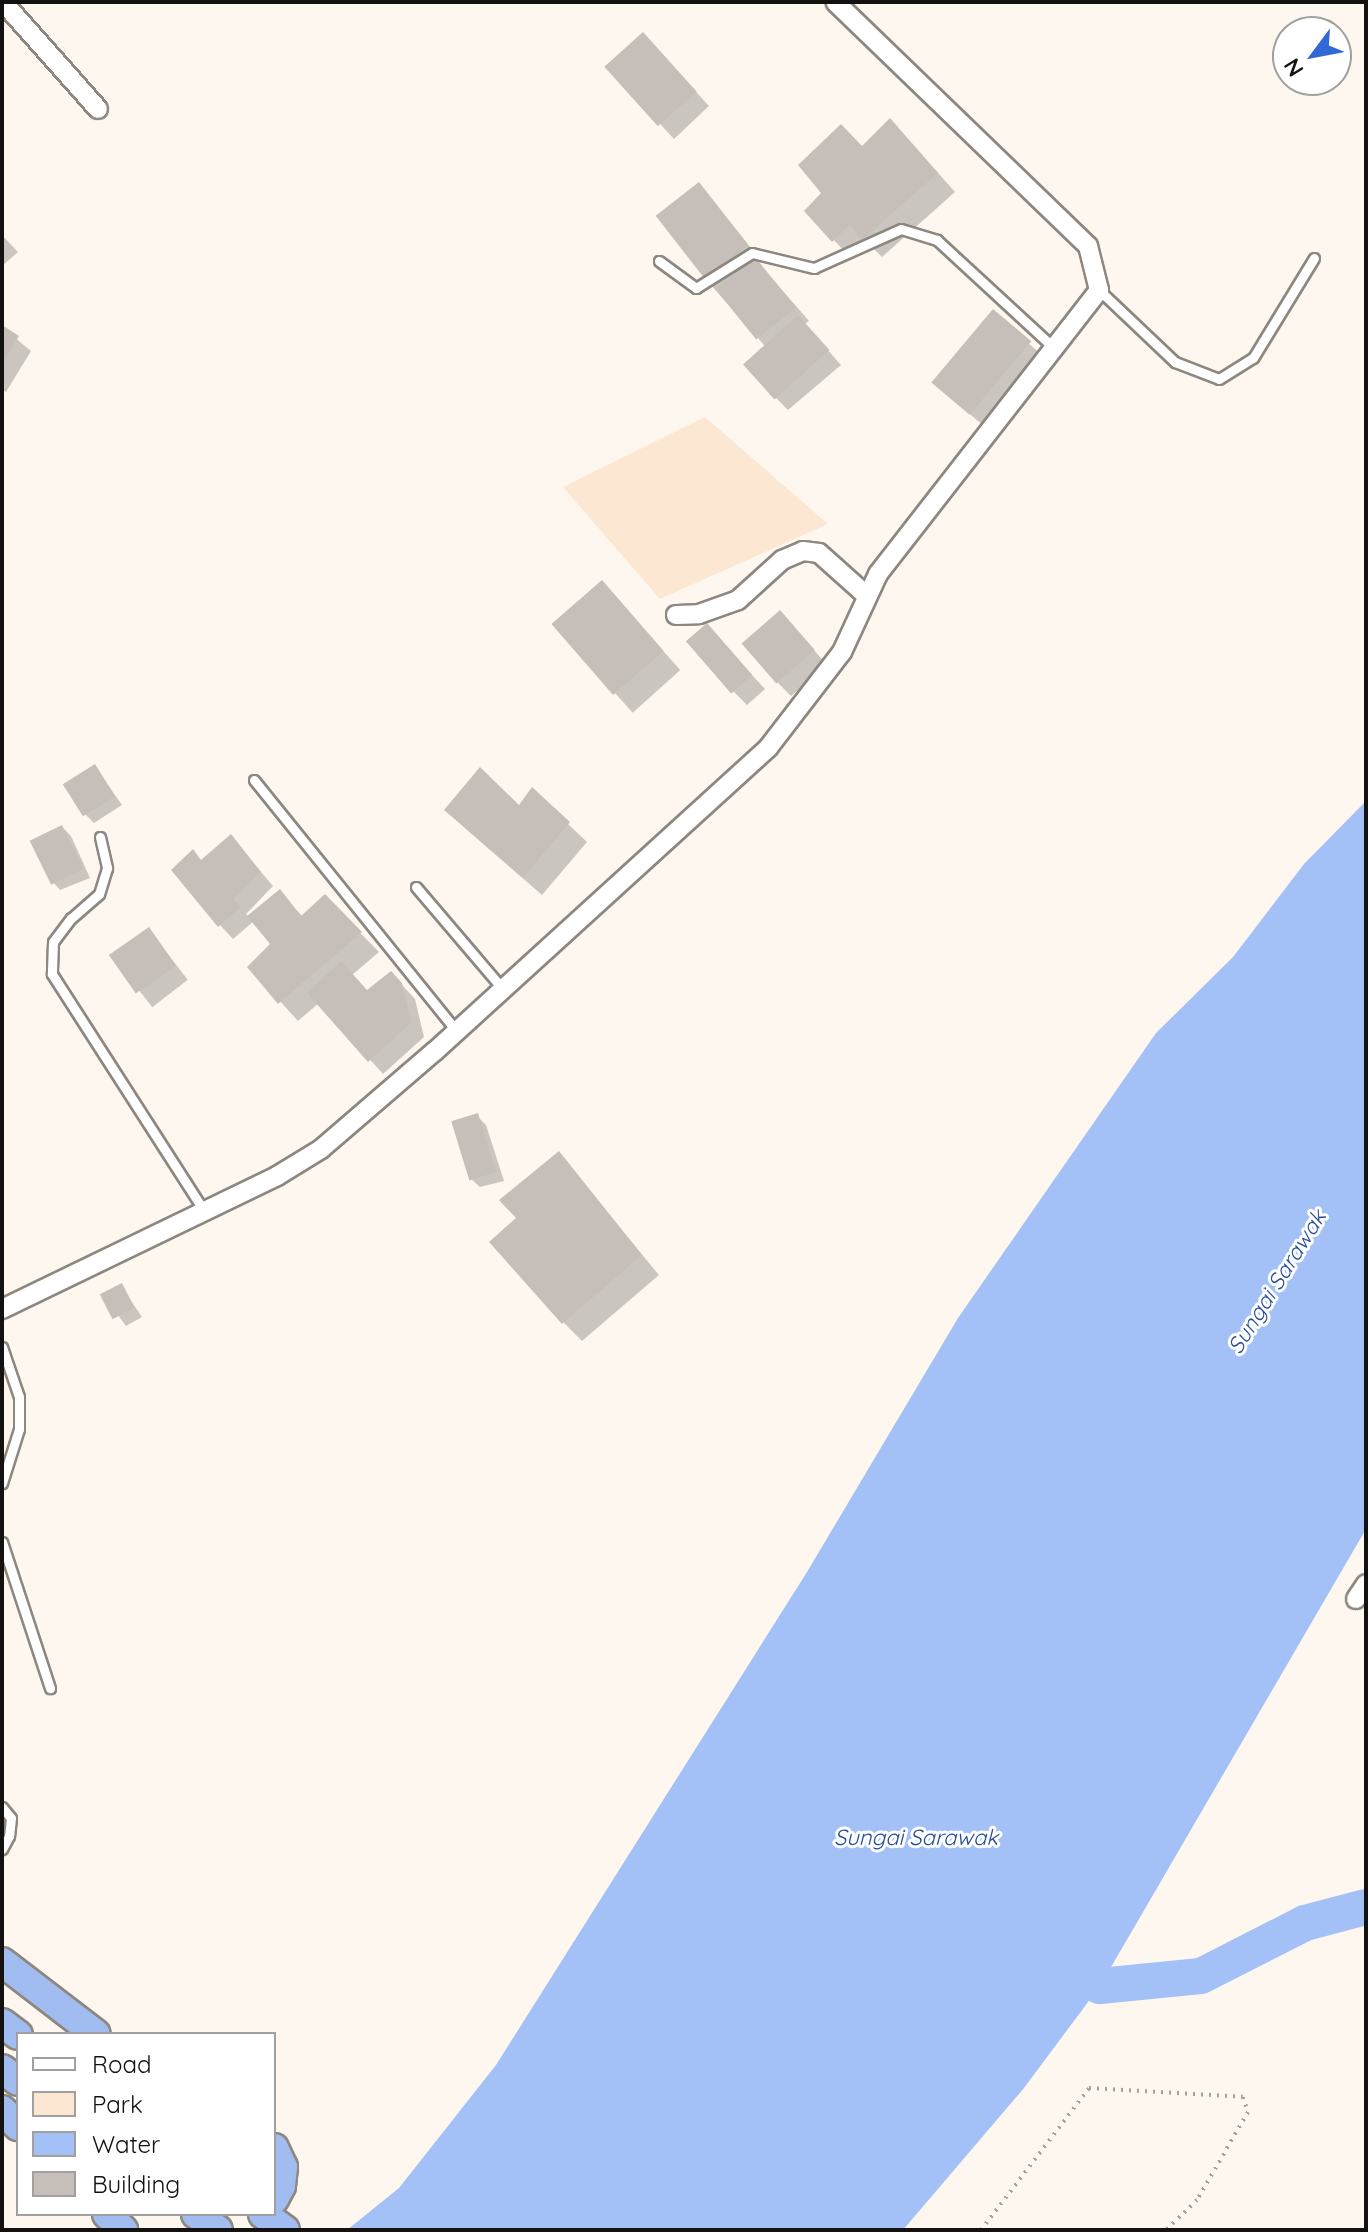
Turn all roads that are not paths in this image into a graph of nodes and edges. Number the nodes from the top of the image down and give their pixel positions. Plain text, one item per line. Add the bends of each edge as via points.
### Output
1 (3, 2) edge
2 (835, 2) edge
3 (98, 109) dead end
4 (1314, 258) dead end
5 (659, 261) dead end
6 (1099, 290) junction
7 (1054, 348) junction
8 (866, 595) junction
9 (676, 615) dead end
10 (254, 780) dead end
11 (100, 837) dead end
12 (416, 887) dead end
13 (501, 987) junction
14 (456, 1030) junction
15 (204, 1211) junction
16 (2, 1309) edge
17 (2, 1347) edge
18 (2, 1483) edge
19 (2, 1542) edge
20 (50, 1688) dead end
21 (2, 1807) edge
22 (2, 1849) edge
23 (2, 1962) edge
24 (93, 2032) edge
25 (276, 2152) edge
26 (276, 2195) edge
27 (199, 2216) edge
28 (266, 2216) edge
29 (218, 2230) edge
30 (285, 2230) edge

1 - 3 street
2 - 6 street via 1088,246
4 - 6 lane via 1253,358 1219,379 1175,362
5 - 7 lane via 696,288 752,253 814,268 901,229 937,240
6 - 7 street
7 - 8 street
8 - 9 street via 819,553 803,551 782,560 738,600 699,614
8 - 13 street via 842,652 768,748
10 - 14 lane
11 - 15 lane via 107,868 99,894 53,942 52,974
12 - 13 lane
13 - 14 street
14 - 15 street via 321,1149
15 - 16 street
17 - 18 lane via 19,1397 19,1418
19 - 20 lane
21 - 22 lane via 11,1818
23 - 24 highway
25 - 26 highway via 283,2167
27 - 29 highway
28 - 30 highway

